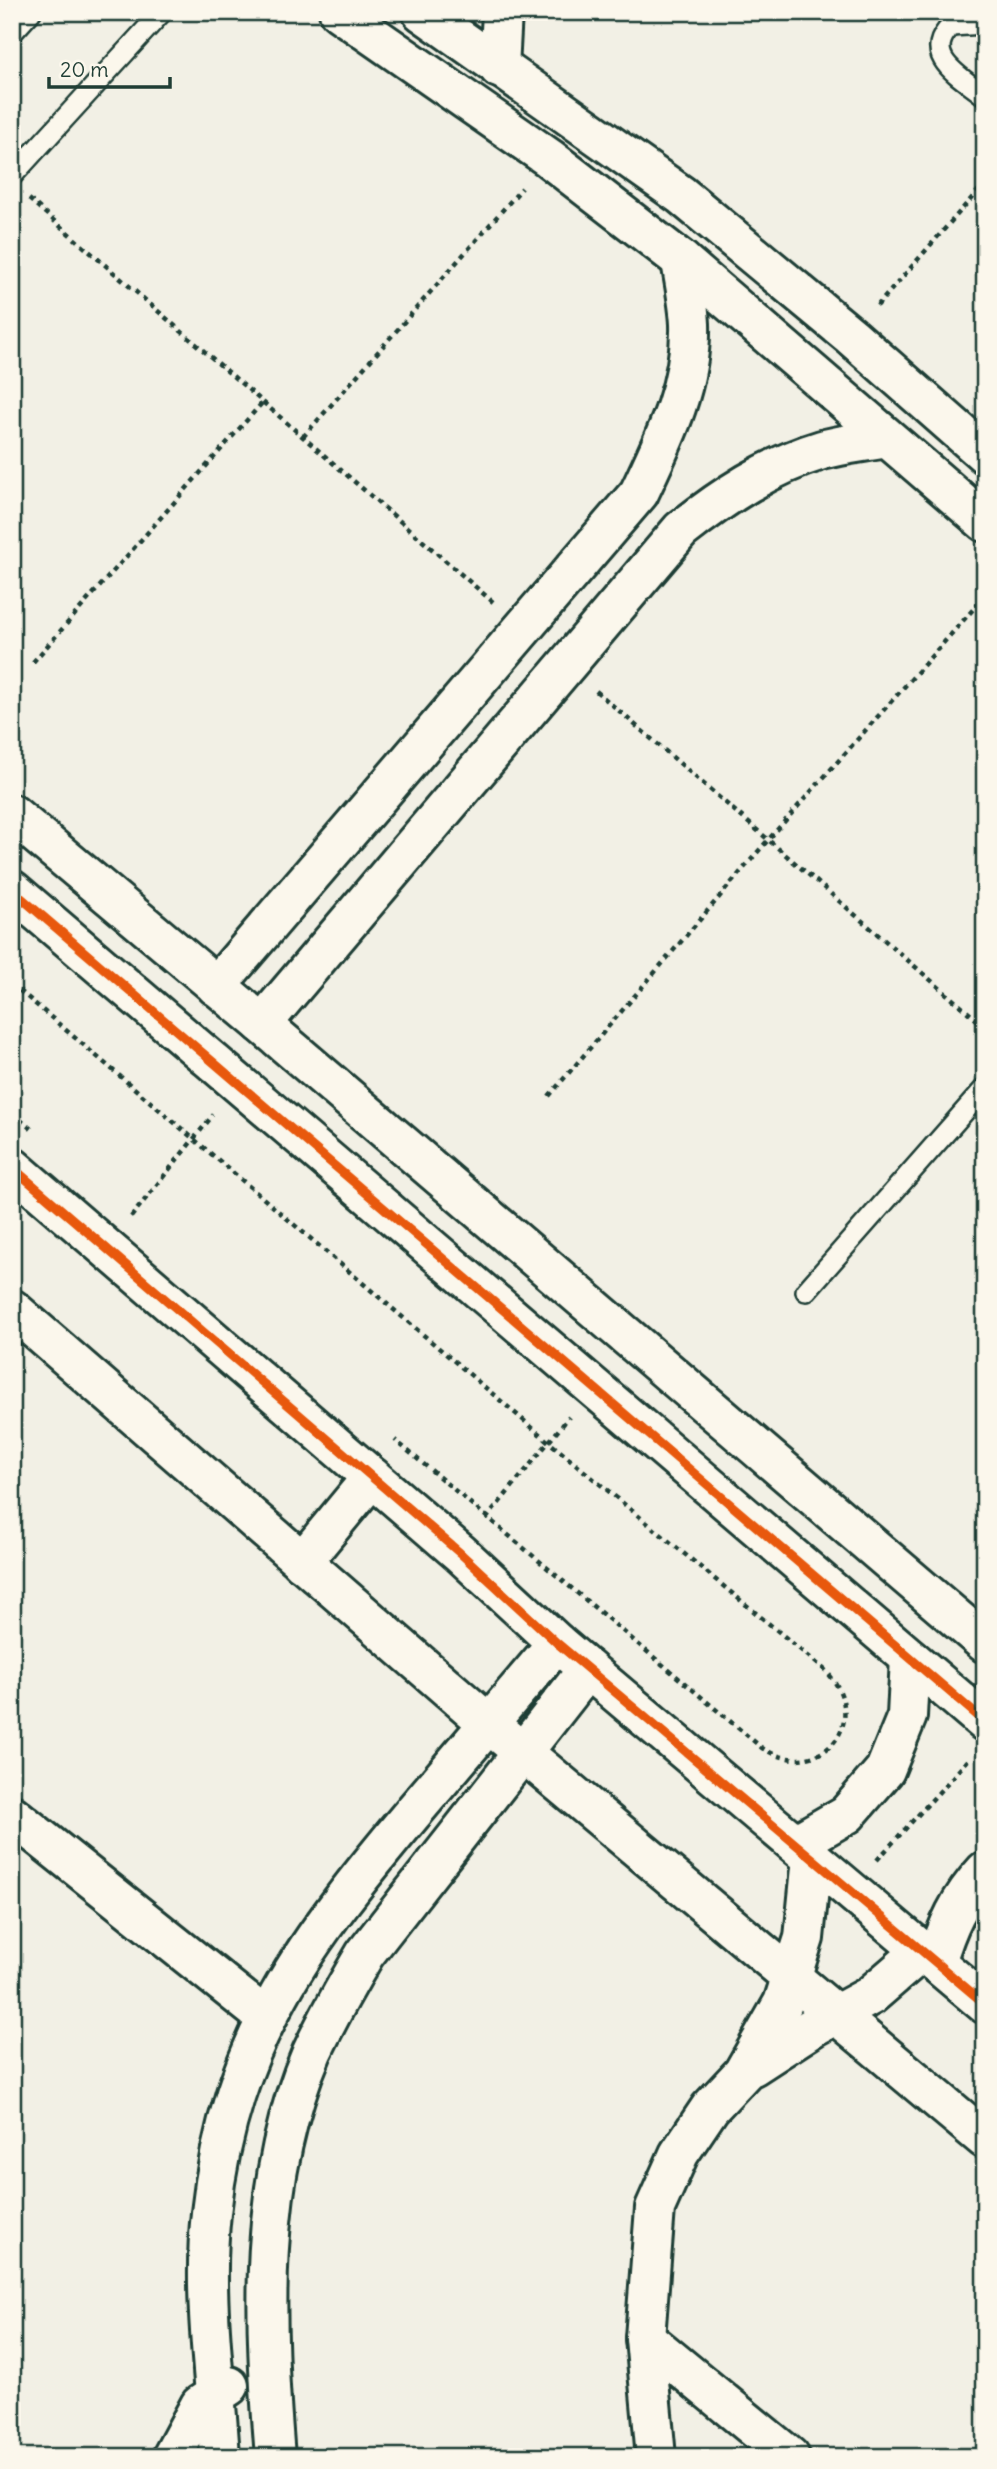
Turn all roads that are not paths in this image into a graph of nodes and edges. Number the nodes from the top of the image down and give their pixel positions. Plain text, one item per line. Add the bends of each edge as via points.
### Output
1 (31, 12) edge
2 (339, 12) edge
3 (422, 12) edge
4 (502, 12) edge
5 (152, 16) edge
6 (985, 24) edge
7 (12, 33) edge
8 (499, 68) junction
9 (985, 96) edge
10 (12, 176) edge
11 (681, 260) junction
12 (886, 438) junction
13 (985, 454) edge
14 (639, 493) junction
15 (985, 522) edge
16 (681, 530) junction
17 (12, 814) edge
18 (12, 890) edge
19 (216, 986) junction
20 (262, 1024) junction
21 (985, 1088) edge
22 (12, 1167) edge
23 (806, 1291) dead end
24 (12, 1309) edge
25 (372, 1477) junction
26 (302, 1562) junction
27 (557, 1643) junction
28 (985, 1643) edge
29 (910, 1658) junction
30 (588, 1669) junction
31 (489, 1724) junction
32 (980, 1737) edge
33 (522, 1752) junction
34 (12, 1815) edge
35 (804, 1851) junction
36 (985, 1871) edge
37 (928, 1957) junction
38 (793, 1977) junction
39 (985, 2004) edge
40 (837, 2013) junction
41 (265, 2018) junction
42 (743, 2073) junction
43 (985, 2139) edge
44 (645, 2338) junction
45 (269, 2380) junction
46 (216, 2392) junction
47 (172, 2457) edge
48 (220, 2457) edge
49 (275, 2457) edge
50 (656, 2457) edge
51 (790, 2457) edge

1 - 7 lane
2 - 11 street via 549,158
3 - 8 street
4 - 8 street
5 - 10 lane
6 - 9 lane via 951,26 940,37 939,52 947,65
8 - 13 street via 681,195
11 - 12 street
11 - 14 street via 690,325 685,377 665,439
12 - 15 street
12 - 16 street via 823,450 775,468 726,495
14 - 16 street
14 - 19 street
16 - 20 street
17 - 19 street
18 - 29 street
19 - 20 street
20 - 28 street
21 - 23 lane
22 - 25 street
24 - 26 street
25 - 26 street
25 - 27 street
26 - 31 street
27 - 30 street
27 - 31 street
29 - 32 street
29 - 35 street via 907,1716 885,1770 847,1814
30 - 33 street
30 - 35 street
31 - 33 street
31 - 41 street via 321,1925
33 - 38 street
33 - 45 street via 365,1954 312,2054 286,2134 271,2215
34 - 41 street
35 - 37 street
35 - 38 street via 804,1938
36 - 37 street via 963,1894
37 - 39 street
37 - 40 street
38 - 40 street
38 - 42 street via 772,2027
40 - 42 street
40 - 43 street
41 - 46 street via 229,2115 211,2214 208,2314
42 - 44 street via 710,2108 678,2154 655,2208
44 - 50 street
44 - 51 street
45 - 46 street via 232,2384
45 - 49 street
46 - 47 street via 189,2421
46 - 48 street

